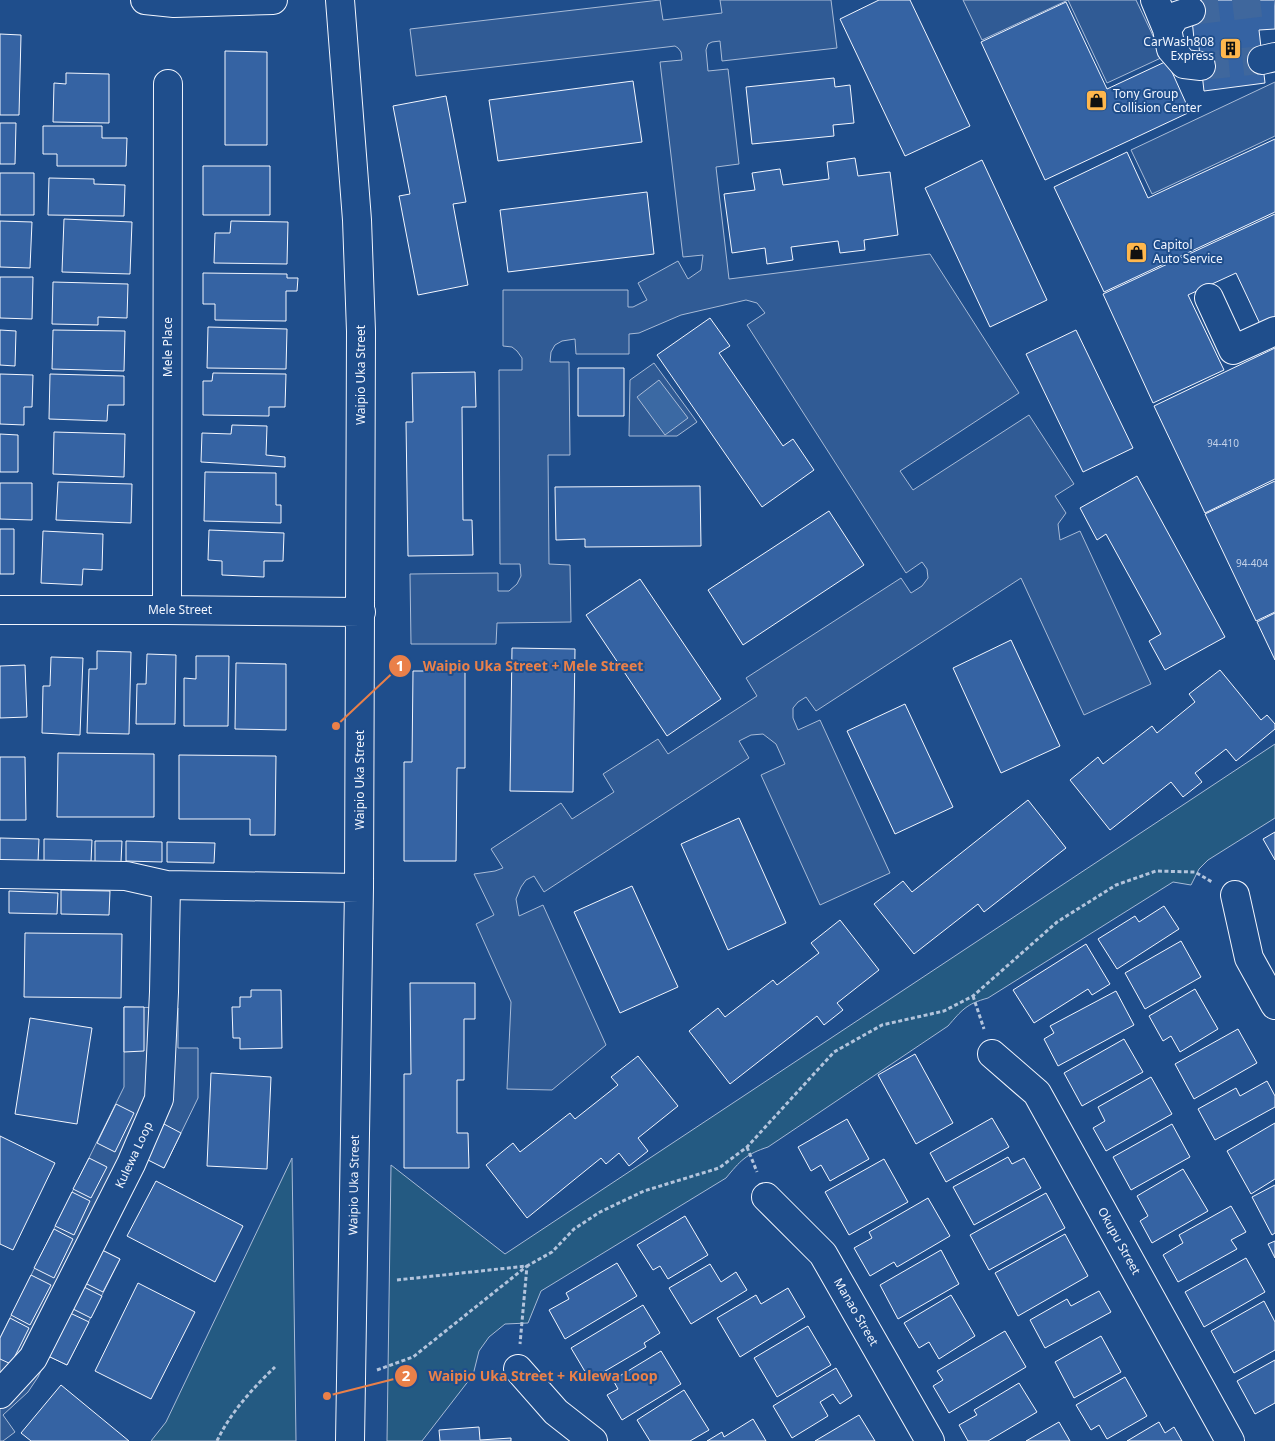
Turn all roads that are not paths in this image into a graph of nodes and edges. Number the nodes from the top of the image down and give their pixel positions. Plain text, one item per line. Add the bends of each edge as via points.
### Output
1 (145, 0) edge
2 (273, 0) edge
3 (340, 0) edge
4 (1155, 0) edge
5 (1191, 11) tunnel mouth
6 (1167, 29) junction
7 (1201, 66) tunnel mouth
8 (168, 84) dead end
9 (1209, 298) dead end
10 (1275, 331) edge
11 (0, 610) edge
12 (167, 610) junction
13 (361, 612) junction
14 (0, 874) edge
15 (166, 885) junction
16 (359, 888) junction
17 (1235, 895) road end
18 (1275, 1005) edge
19 (992, 1054) road end
20 (766, 1197) dead end
21 (518, 1370) road end
22 (0, 1394) edge
23 (350, 1441) edge
24 (593, 1441) edge
25 (930, 1441) edge
26 (1230, 1441) edge

1 - 2 street
3 - 13 street, Waipio Uka Street via 357,220 361,331
4 - 6 street
5 - 6 street via 1176,16
6 - 7 street via 1170,49 1184,64
8 - 12 street, Mele Place
9 - 10 street via 1233,350
11 - 12 street, Mele Street
12 - 13 street, Mele Street
13 - 16 street, Waipio Uka Street
14 - 15 street via 126,876
15 - 16 street
15 - 22 street, Kulewa Loop via 159,1098 131,1164 33,1358
16 - 23 street, Waipio Uka Street
17 - 18 street via 1249,958
19 - 26 street, Okupu Street via 1037,1093
20 - 25 street, Manao Street via 823,1254
21 - 24 street via 556,1412

